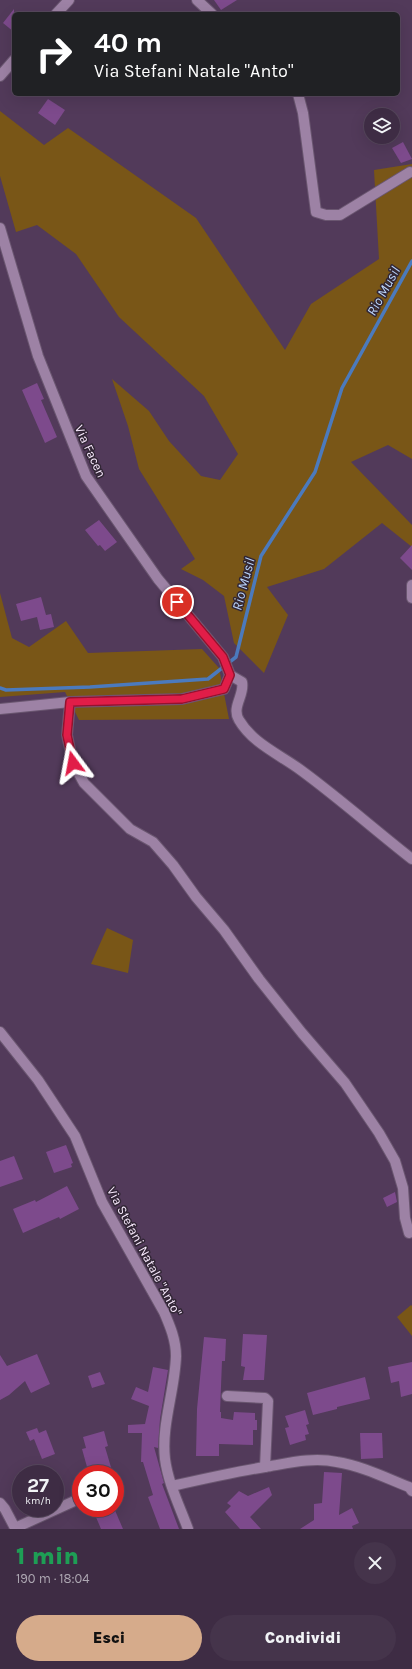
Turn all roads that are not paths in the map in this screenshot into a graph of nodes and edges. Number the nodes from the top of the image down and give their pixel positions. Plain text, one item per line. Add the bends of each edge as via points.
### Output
1 (69, 0) edge
2 (197, 0) edge
3 (58, 12) edge
4 (210, 12) edge
5 (12, 62) edge
6 (0, 76) edge
7 (299, 96) edge
8 (410, 172) dead end
9 (0, 228) edge
10 (412, 585) edge
11 (412, 598) edge
12 (230, 675) junction
13 (70, 702) junction
14 (0, 709) edge
15 (412, 859) edge
16 (0, 1032) edge
17 (409, 1233) dead end
18 (227, 1396) dead end
19 (265, 1467) junction
20 (172, 1486) junction
21 (412, 1491) edge
22 (72, 1502) edge
23 (0, 1503) edge
24 (188, 1529) edge

1 - 3 street
2 - 4 street
5 - 6 street
7 - 8 street via 316,212 340,215
9 - 12 street, Via Facen via 38,356 86,476 158,579 223,657
10 - 11 street
12 - 13 street via 224,689 182,699
12 - 15 street via 242,682 243,688 236,708 238,719 258,742 302,770
13 - 14 street
13 - 17 street via 67,735 73,763 84,783 130,829 153,842 173,864 259,979 345,1083 395,1161 403,1188
16 - 20 street, Via Stefani Natale "Anto" via 38,1080 75,1136 102,1202 170,1326 175,1341 176,1357 166,1428 165,1460
18 - 19 street via 265,1398 268,1401
19 - 20 street
19 - 21 street via 306,1460 338,1462 409,1487
20 - 24 street, Via Stefani Natale "Anto"
22 - 23 street via 15,1528

